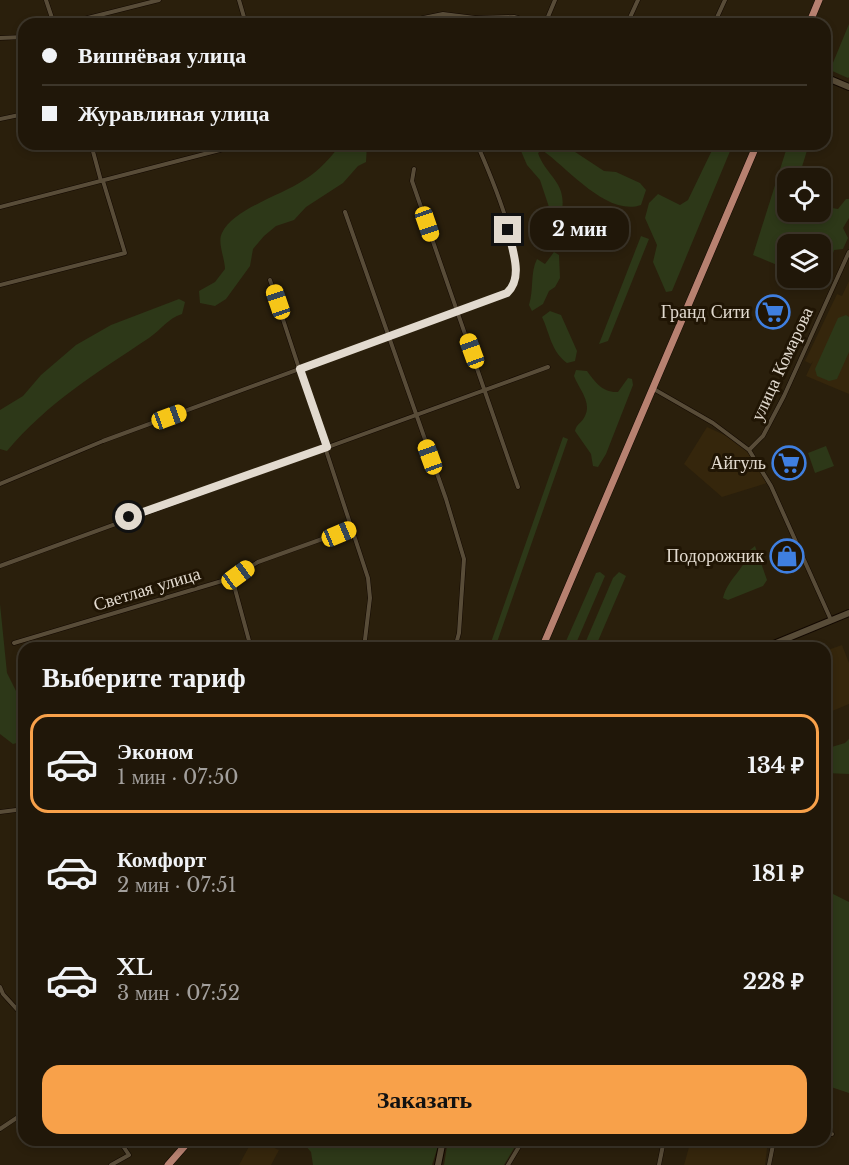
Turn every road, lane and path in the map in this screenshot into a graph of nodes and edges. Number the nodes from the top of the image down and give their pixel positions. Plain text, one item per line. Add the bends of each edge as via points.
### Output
1 (46, 0) edge
2 (159, 0) edge
3 (239, 0) edge
4 (555, 0) edge
5 (638, 0) edge
6 (725, 0) edge
7 (819, 0) edge
8 (52, 18) edge
9 (88, 18) edge
10 (244, 18) edge
11 (423, 18) edge
12 (475, 18) edge
13 (475, 18) edge
14 (517, 18) edge
15 (548, 18) edge
16 (630, 18) edge
17 (717, 18) edge
18 (812, 18) edge
19 (18, 37) edge
20 (0, 38) edge
21 (831, 80) edge
22 (849, 87) edge
23 (18, 115) edge
24 (0, 119) edge
25 (93, 150) edge
26 (220, 150) edge
27 (480, 150) edge
28 (754, 150) edge
29 (414, 169) dead end
30 (102, 181) junction
31 (0, 207) edge
32 (345, 212) dead end
33 (849, 252) edge
34 (270, 280) dead end
35 (0, 285) edge
36 (458, 312) junction
37 (388, 338) junction
38 (548, 367) dead end
39 (300, 369) junction
40 (652, 388) junction
41 (486, 389) junction
42 (415, 415) junction
43 (327, 447) junction
44 (749, 450) junction
45 (0, 484) edge
46 (518, 487) dead end
47 (353, 528) junction
48 (0, 566) edge
49 (232, 578) junction
50 (849, 613) edge
51 (831, 621) junction
52 (250, 642) edge
53 (365, 642) edge
54 (457, 642) edge
55 (545, 642) edge
56 (780, 642) edge
57 (14, 643) dead end
58 (18, 810) edge
59 (0, 813) edge
60 (0, 987) edge
61 (1, 995) edge
62 (18, 1011) edge
63 (18, 1117) edge
64 (0, 1122) edge
65 (2, 1127) edge
66 (124, 1146) edge
67 (185, 1146) edge
68 (442, 1146) edge
69 (519, 1146) edge
70 (663, 1146) edge
71 (773, 1146) edge
72 (111, 1165) edge
73 (168, 1165) edge
74 (438, 1165) edge
75 (508, 1165) edge
76 (659, 1165) edge
77 (769, 1165) edge

1 - 8 street
2 - 9 street
3 - 10 street
4 - 15 street
5 - 16 street
6 - 17 street
7 - 18 main road
11 - 12 street via 443,14
13 - 14 street
19 - 20 street
21 - 22 main road
23 - 24 street
25 - 30 street
26 - 30 street
27 - 36 street via 508,230 516,270 513,287 507,293
28 - 40 main road
29 - 36 street via 412,180
30 - 31 street
30 - 35 street via 125,254
32 - 37 street
33 - 44 street, улица Комарова via 784,396 763,436
34 - 39 street
36 - 37 street
36 - 41 street
37 - 39 street
37 - 42 street
38 - 41 street
39 - 43 street
39 - 45 street via 103,441
40 - 44 street, улица Комарова via 713,423
40 - 55 main road
41 - 42 street
41 - 46 street
42 - 43 street
42 - 54 street via 464,559
43 - 47 street
43 - 48 street
44 - 51 street, улица Комарова via 771,486
47 - 49 street, Светлая улица via 258,562
47 - 53 street via 370,598
49 - 52 street
49 - 57 street, Светлая улица
50 - 51 main road
51 - 56 main road
58 - 59 street
60 - 61 street
61 - 62 street
63 - 65 street
64 - 65 street
66 - 72 street via 129,1155
67 - 73 main road
68 - 74 main road
69 - 75 street
70 - 76 street
71 - 77 street

